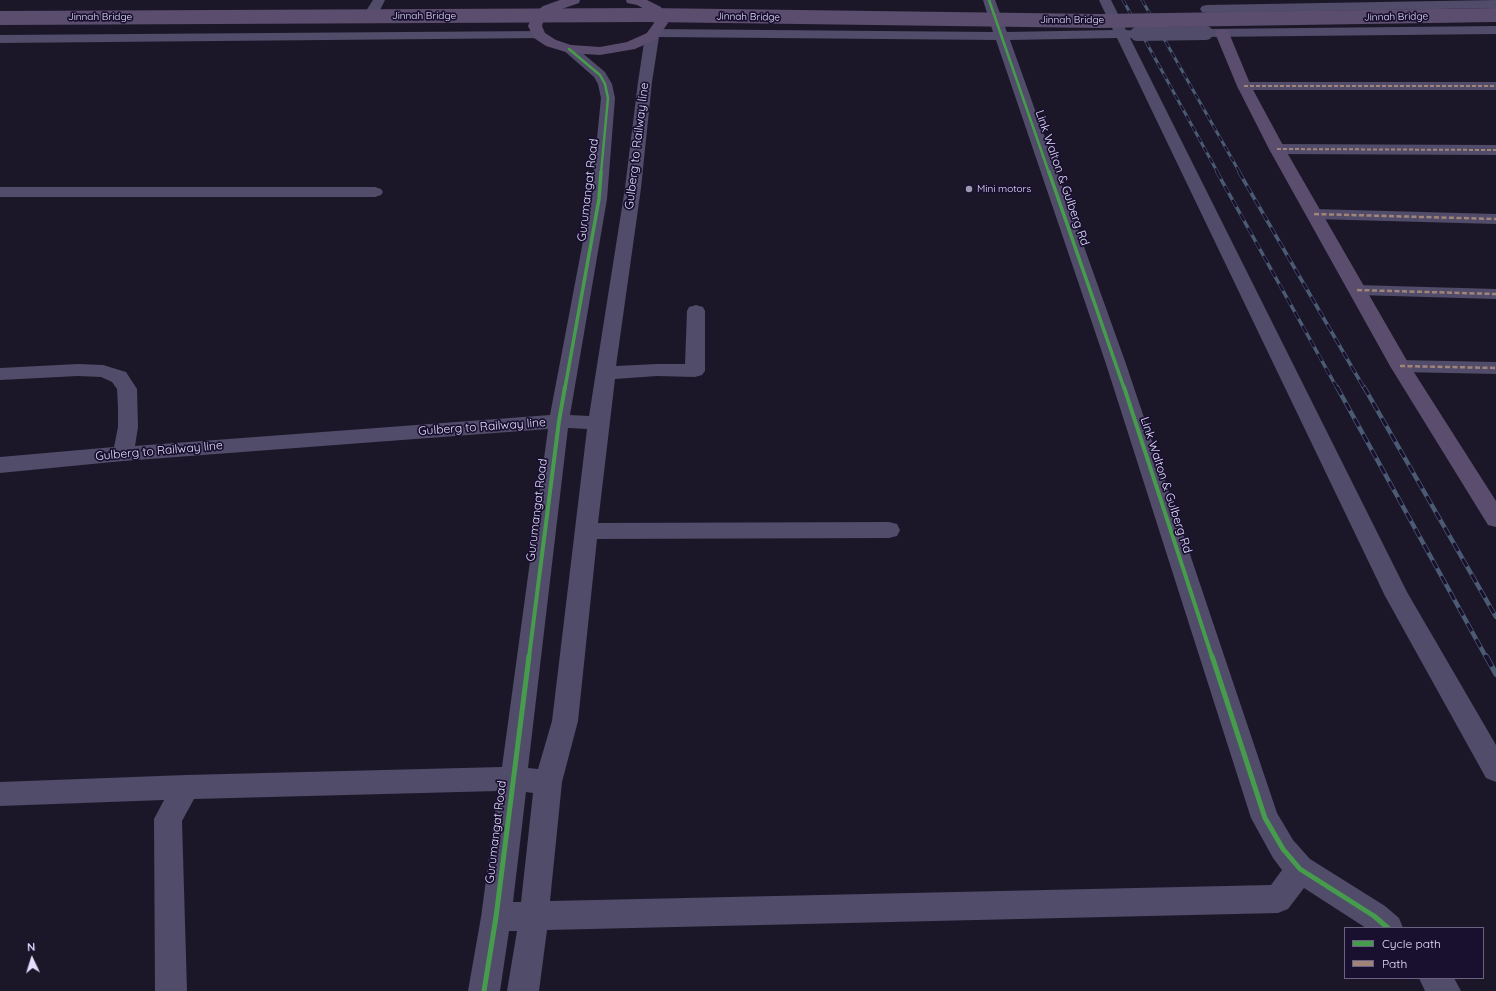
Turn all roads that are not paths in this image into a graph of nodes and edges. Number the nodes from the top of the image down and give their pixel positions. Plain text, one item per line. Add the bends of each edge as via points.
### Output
1 (570, 0) edge
2 (632, 0) edge
3 (989, 0) edge
4 (1105, 0) edge
5 (1204, 4) edge
6 (1496, 4) edge
7 (376, 5) edge
8 (658, 8) edge
9 (548, 9) junction
10 (0, 11) edge
11 (1113, 14) junction
12 (1496, 15) edge
13 (0, 18) edge
14 (1496, 25) edge
15 (998, 26) junction
16 (0, 30) edge
17 (1496, 30) edge
18 (1214, 33) junction
19 (653, 34) junction
20 (1122, 34) junction
21 (539, 35) junction
22 (0, 39) edge
23 (569, 49) junction
24 (1244, 86) junction
25 (1496, 86) edge
26 (1277, 150) junction
27 (1496, 150) edge
28 (0, 192) edge
29 (375, 192) dead end
30 (1314, 214) junction
31 (1496, 219) edge
32 (1357, 290) junction
33 (1496, 294) edge
34 (696, 311) dead end
35 (1400, 366) junction
36 (1496, 368) edge
37 (605, 373) junction
38 (0, 374) edge
39 (559, 421) junction
40 (598, 423) junction
41 (123, 454) junction
42 (0, 466) edge
43 (1496, 519) edge
44 (889, 530) dead end
45 (586, 531) junction
46 (1496, 770) edge
47 (513, 779) junction
48 (548, 782) junction
49 (186, 787) junction
50 (0, 794) edge
51 (1300, 869) junction
52 (534, 916) junction
53 (496, 917) junction
54 (1387, 927) edge
55 (1435, 979) edge
56 (170, 991) edge
57 (484, 991) edge
58 (523, 991) edge
59 (1444, 991) edge

1 - 9 main road
2 - 8 main road
3 - 15 street, Link Walton & Gulberg Rd
4 - 11 street
5 - 6 street
5 - 18 street
7 - 9 street
7 - 10 street
8 - 15 street
8 - 19 main road via 661,23
9 - 21 main road via 538,17 535,26
11 - 15 street
11 - 20 street
12 - 13 main road, Jinnah Bridge, bridge via 1100,21 648,15
14 - 16 main road, Jinnah Bridge via 975,31 648,28
15 - 19 street
15 - 20 street
15 - 51 street, Link Walton & Gulberg Rd via 1116,364 1265,818 1283,849
17 - 18 street
18 - 20 street, bridge
18 - 24 main road
19 - 23 main road via 630,46 600,51
19 - 37 street, Gulberg to Railway line
20 - 46 street via 1397,596
21 - 22 street
21 - 23 main road via 551,44
23 - 39 street, Gurumangat Road via 600,75 608,98 599,199
24 - 25 street
24 - 26 main road
26 - 27 street
26 - 30 main road
28 - 29 street
30 - 31 street
30 - 32 main road
32 - 33 street
32 - 35 main road
34 - 37 street via 695,371
35 - 36 street
35 - 43 main road
37 - 40 street, Gulberg to Railway line
38 - 41 street via 103,370 119,377 127,389 128,407 128,427
39 - 40 street, Gulberg to Railway line
39 - 41 street, Gulberg to Railway line
39 - 47 street, Gurumangat Road
40 - 45 street
41 - 42 street, Gulberg to Railway line
44 - 45 street
45 - 48 street via 565,721
47 - 48 street
47 - 49 street
47 - 53 street, Gurumangat Road
48 - 52 street
49 - 50 street
49 - 56 street via 168,819
51 - 52 street via 1278,899
51 - 54 street, Link Walton & Gulberg Rd via 1374,916
52 - 53 street
52 - 58 street
53 - 57 street, Gurumangat Road
55 - 59 street

